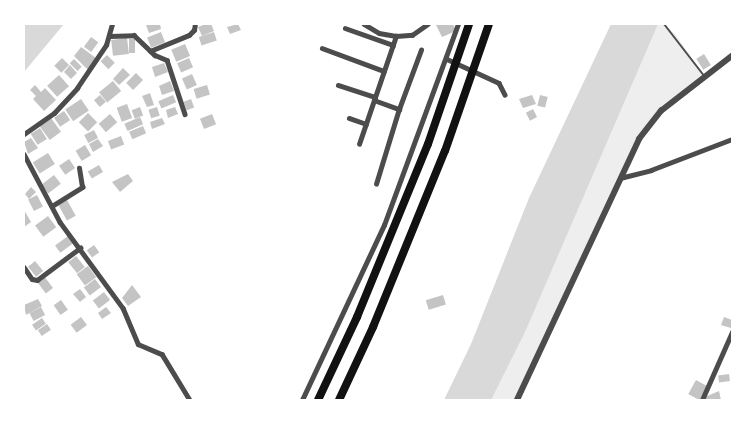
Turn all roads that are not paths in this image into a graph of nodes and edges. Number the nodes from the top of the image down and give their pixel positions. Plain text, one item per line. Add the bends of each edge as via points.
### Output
1 (112, 24) edge
2 (194, 24) edge
3 (364, 24) edge
4 (428, 24) edge
5 (458, 24) edge
6 (470, 24) edge
7 (489, 24) edge
8 (664, 24) edge
9 (346, 28) dead end
10 (110, 36) junction
11 (396, 36) junction
12 (393, 45) junction
13 (322, 48) dead end
14 (421, 50) dead end
15 (150, 51) junction
16 (732, 56) edge
17 (448, 59) junction
18 (384, 71) junction
19 (705, 77) junction
20 (338, 85) dead end
21 (505, 95) dead end
22 (375, 99) junction
23 (399, 109) junction
24 (185, 114) dead end
25 (349, 118) dead end
26 (366, 124) junction
27 (24, 134) edge
28 (732, 139) edge
29 (359, 144) dead end
30 (24, 154) edge
31 (79, 168) dead end
32 (620, 178) junction
33 (376, 184) dead end
34 (52, 206) junction
35 (80, 248) junction
36 (24, 267) edge
37 (732, 332) edge
38 (190, 400) edge
39 (302, 400) edge
40 (318, 400) edge
41 (339, 400) edge
42 (517, 400) edge
43 (702, 400) edge

1 - 10 street
2 - 15 street via 194,30 189,34
3 - 11 street via 379,33
4 - 11 street via 412,35
5 - 17 street
6 - 40 highway via 428,144 357,317
7 - 41 highway via 446,151
8 - 19 lane
9 - 12 street
10 - 15 street via 134,34
10 - 27 street via 94,67 65,102
11 - 12 street
12 - 18 street
13 - 18 street
14 - 23 street
15 - 24 street via 170,66
16 - 19 street
17 - 21 street via 499,83
17 - 39 street via 384,225
18 - 22 street
19 - 32 street via 657,114 634,147
20 - 22 street
22 - 23 street
22 - 26 street
23 - 33 street
25 - 26 street
26 - 29 street
28 - 32 street via 651,170
30 - 34 street
31 - 34 street via 82,187
32 - 42 street
34 - 35 street
35 - 36 street via 38,280 32,279
35 - 38 street via 123,308 138,344 162,354
37 - 43 street

